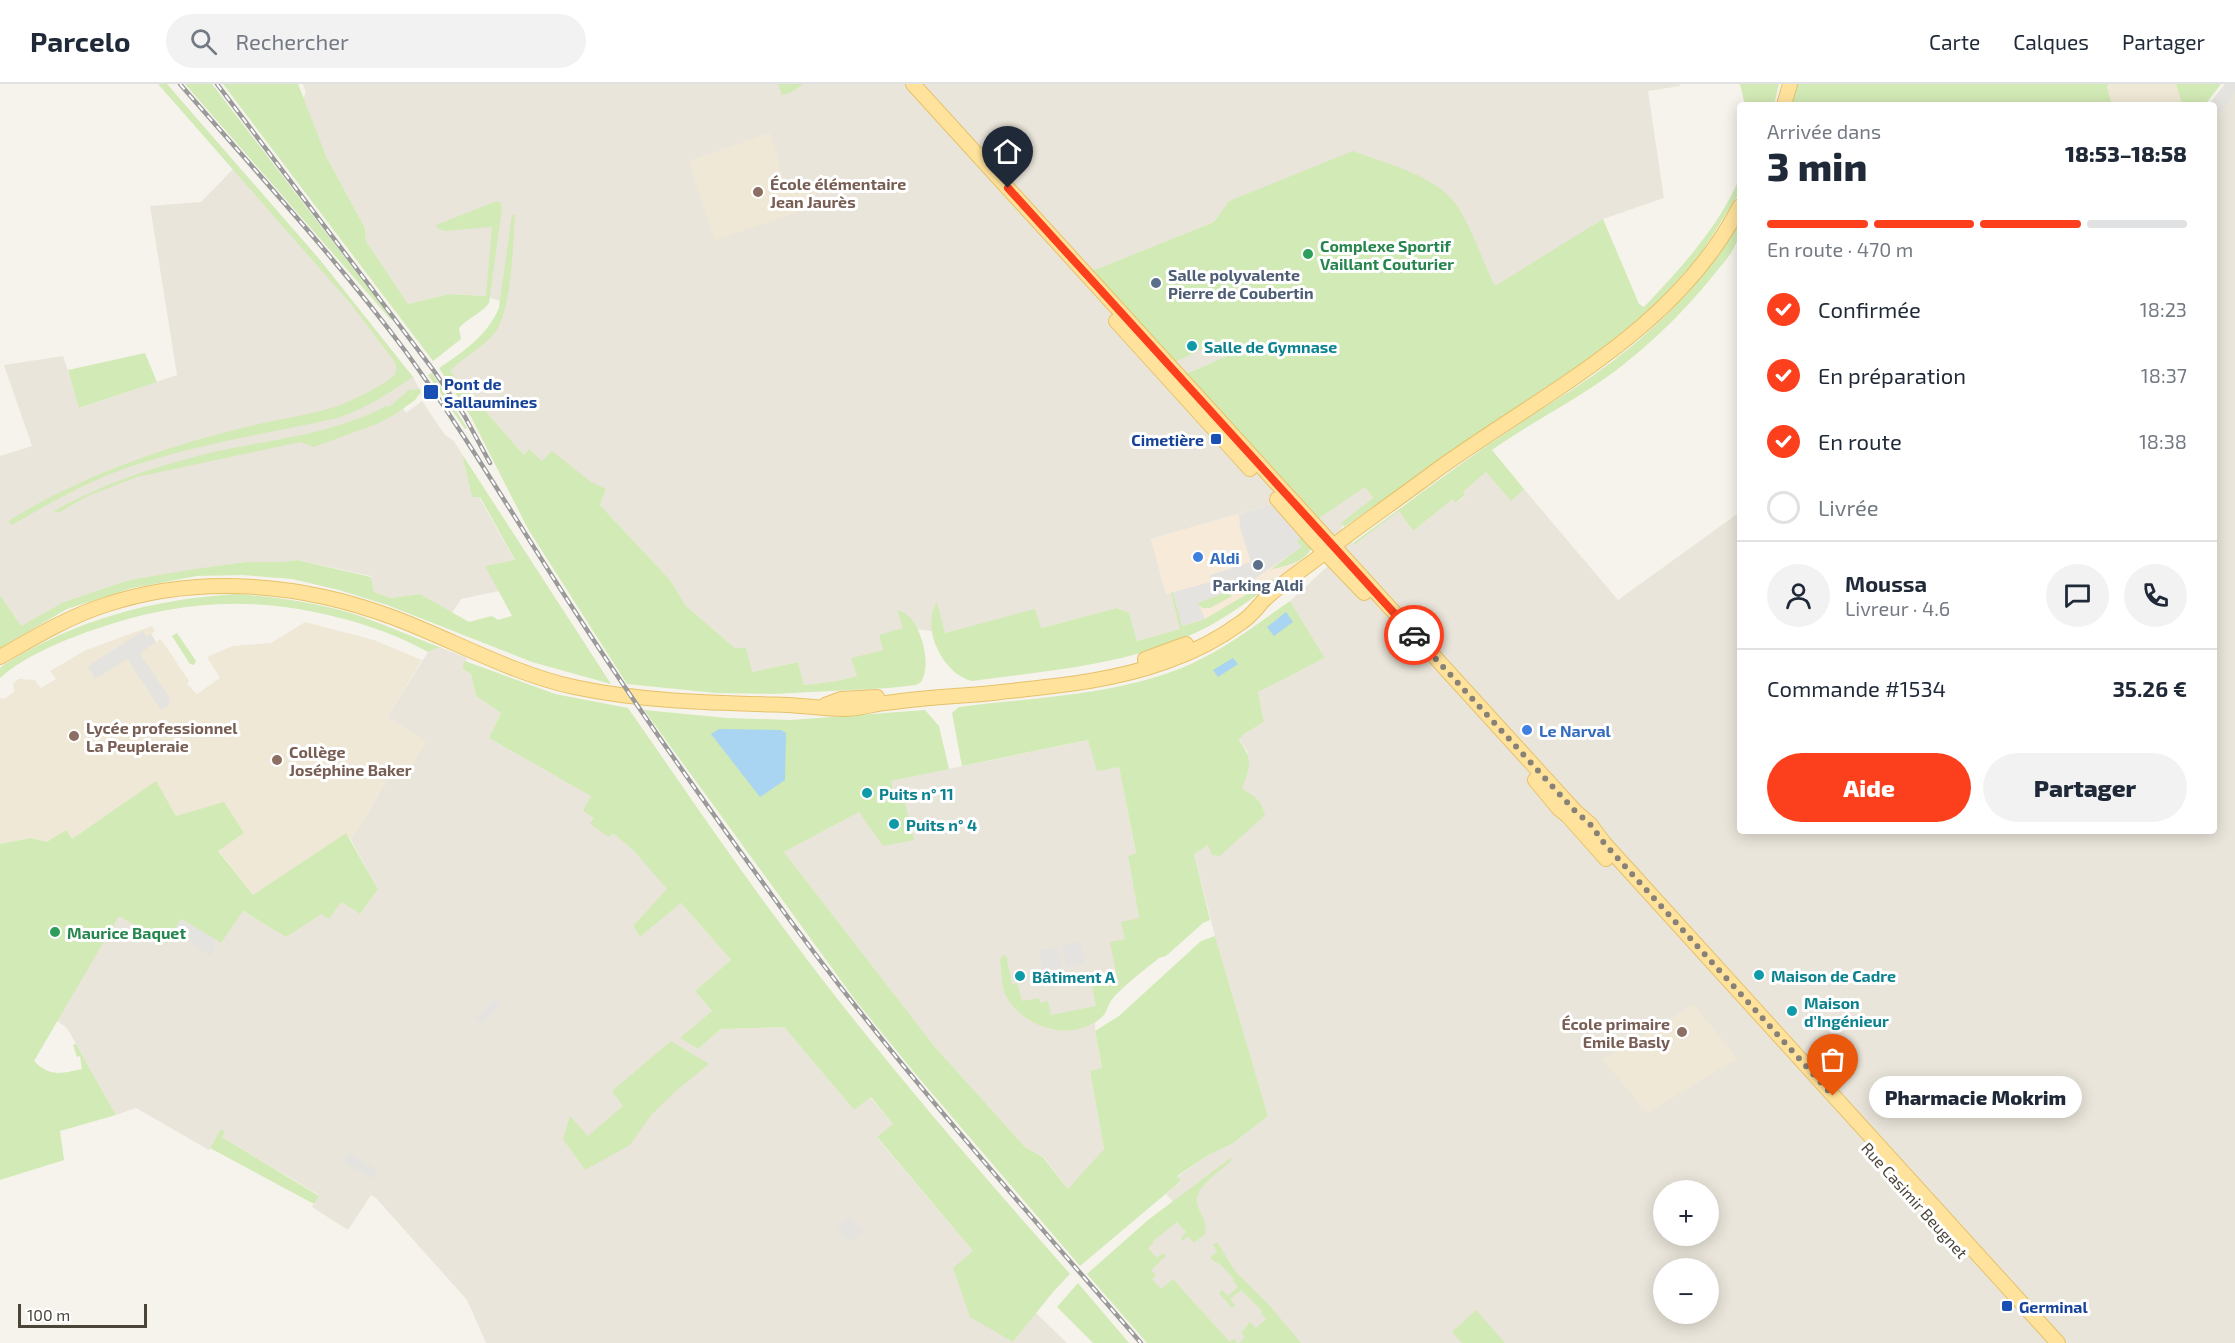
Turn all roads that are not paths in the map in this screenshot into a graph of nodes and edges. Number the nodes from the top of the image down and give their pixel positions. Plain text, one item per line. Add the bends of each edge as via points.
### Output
1 (901, 84) edge
2 (913, 84) edge
3 (1782, 84) edge
4 (1790, 84) edge
5 (1778, 102) edge
6 (1785, 102) edge
7 (1737, 211) edge
8 (1329, 549) junction
9 (0, 657) edge
10 (1571, 813) junction
11 (2046, 1343) edge
12 (2058, 1343) edge

1 - 8 main road via 1312,540
2 - 8 main road
3 - 5 main road
4 - 6 main road
7 - 8 main road via 1689,280 1630,338 1454,457
8 - 9 main road via 1263,601 1255,612 1221,635 1169,661 1052,686 843,709 650,698 568,686 390,616 337,599 276,588 192,587 150,593 102,606
8 - 10 main road
10 - 11 main road, Rue Casimir Beugnet
10 - 12 main road via 1590,824

